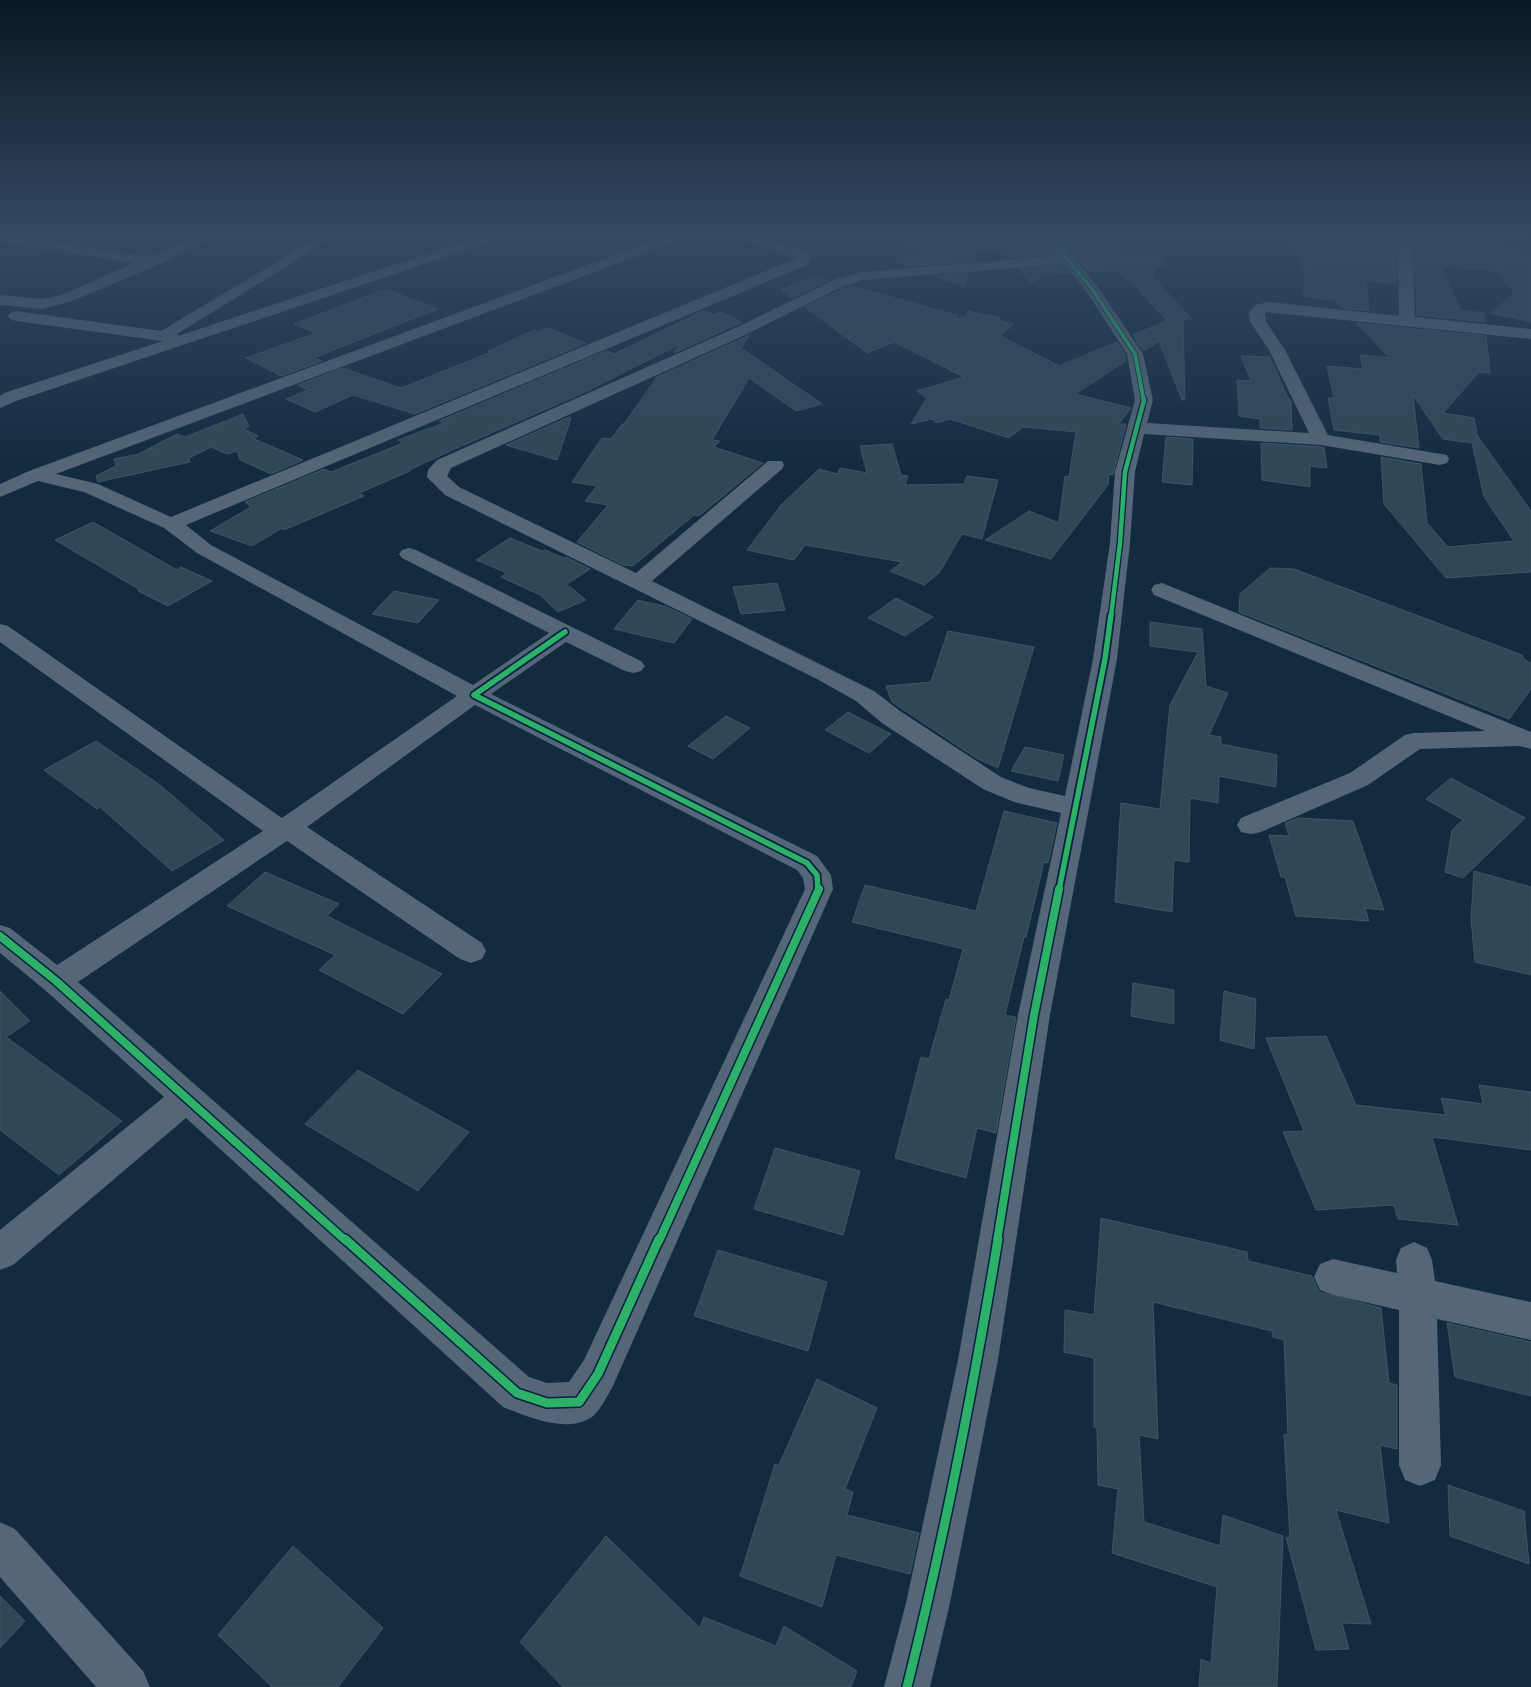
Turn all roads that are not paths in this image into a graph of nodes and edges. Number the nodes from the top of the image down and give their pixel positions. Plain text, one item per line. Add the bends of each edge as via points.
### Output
1 (201, 312) edge
2 (265, 312) edge
3 (475, 312) edge
4 (682, 312) edge
5 (780, 312) edge
6 (1107, 312) edge
7 (1257, 312) edge
8 (1319, 312) edge
9 (1407, 312) edge
10 (0, 313) edge
11 (1407, 320) junction
12 (1531, 334) edge
13 (158, 337) junction
14 (185, 338) junction
15 (138, 353) junction
16 (0, 402) edge
17 (1138, 428) junction
18 (1321, 438) junction
19 (1440, 459) dead end
20 (776, 465) dead end
21 (36, 475) junction
22 (0, 491) edge
23 (170, 524) junction
24 (409, 554) dead end
25 (639, 581) junction
26 (1162, 590) dead end
27 (0, 631) edge
28 (565, 632) junction
29 (634, 666) dead end
30 (474, 695) junction
31 (1529, 740) edge
32 (1076, 808) junction
33 (1252, 825) dead end
34 (285, 829) junction
35 (0, 936) edge
36 (471, 951) dead end
37 (56, 981) junction
38 (187, 1098) junction
39 (0, 1252) edge
40 (1333, 1277) dead end
41 (1416, 1278) junction
42 (1531, 1321) edge
43 (1420, 1465) dead end
44 (0, 1544) edge
45 (127, 1687) edge
46 (907, 1687) edge

1 - 13 street
2 - 14 street
3 - 21 street
4 - 23 street
5 - 25 street via 444,464 438,470 438,477 452,491
6 - 17 street via 1135,354 1144,400
7 - 18 street via 1258,322 1285,365
8 - 11 street
9 - 11 street
10 - 13 street
11 - 12 street
13 - 14 street
13 - 15 street
14 - 15 street
15 - 16 street
17 - 18 street
17 - 32 street via 1125,472 1120,543 1105,659
18 - 19 street
20 - 25 street
21 - 22 street
21 - 23 street via 92,488
23 - 30 street via 204,549
24 - 28 street
25 - 32 street via 865,696 891,717 992,783 1023,796
26 - 31 street
27 - 34 street
28 - 29 street
28 - 30 street
30 - 34 street
30 - 38 street via 807,863 817,875 819,889 598,1374 579,1402 548,1403 517,1392
31 - 33 street via 1414,740 1358,779
32 - 46 street via 1034,1015 978,1360 928,1603
34 - 36 street
34 - 37 street
35 - 37 street
37 - 38 street
38 - 39 street
40 - 41 street
41 - 42 street
41 - 43 street
44 - 45 street

